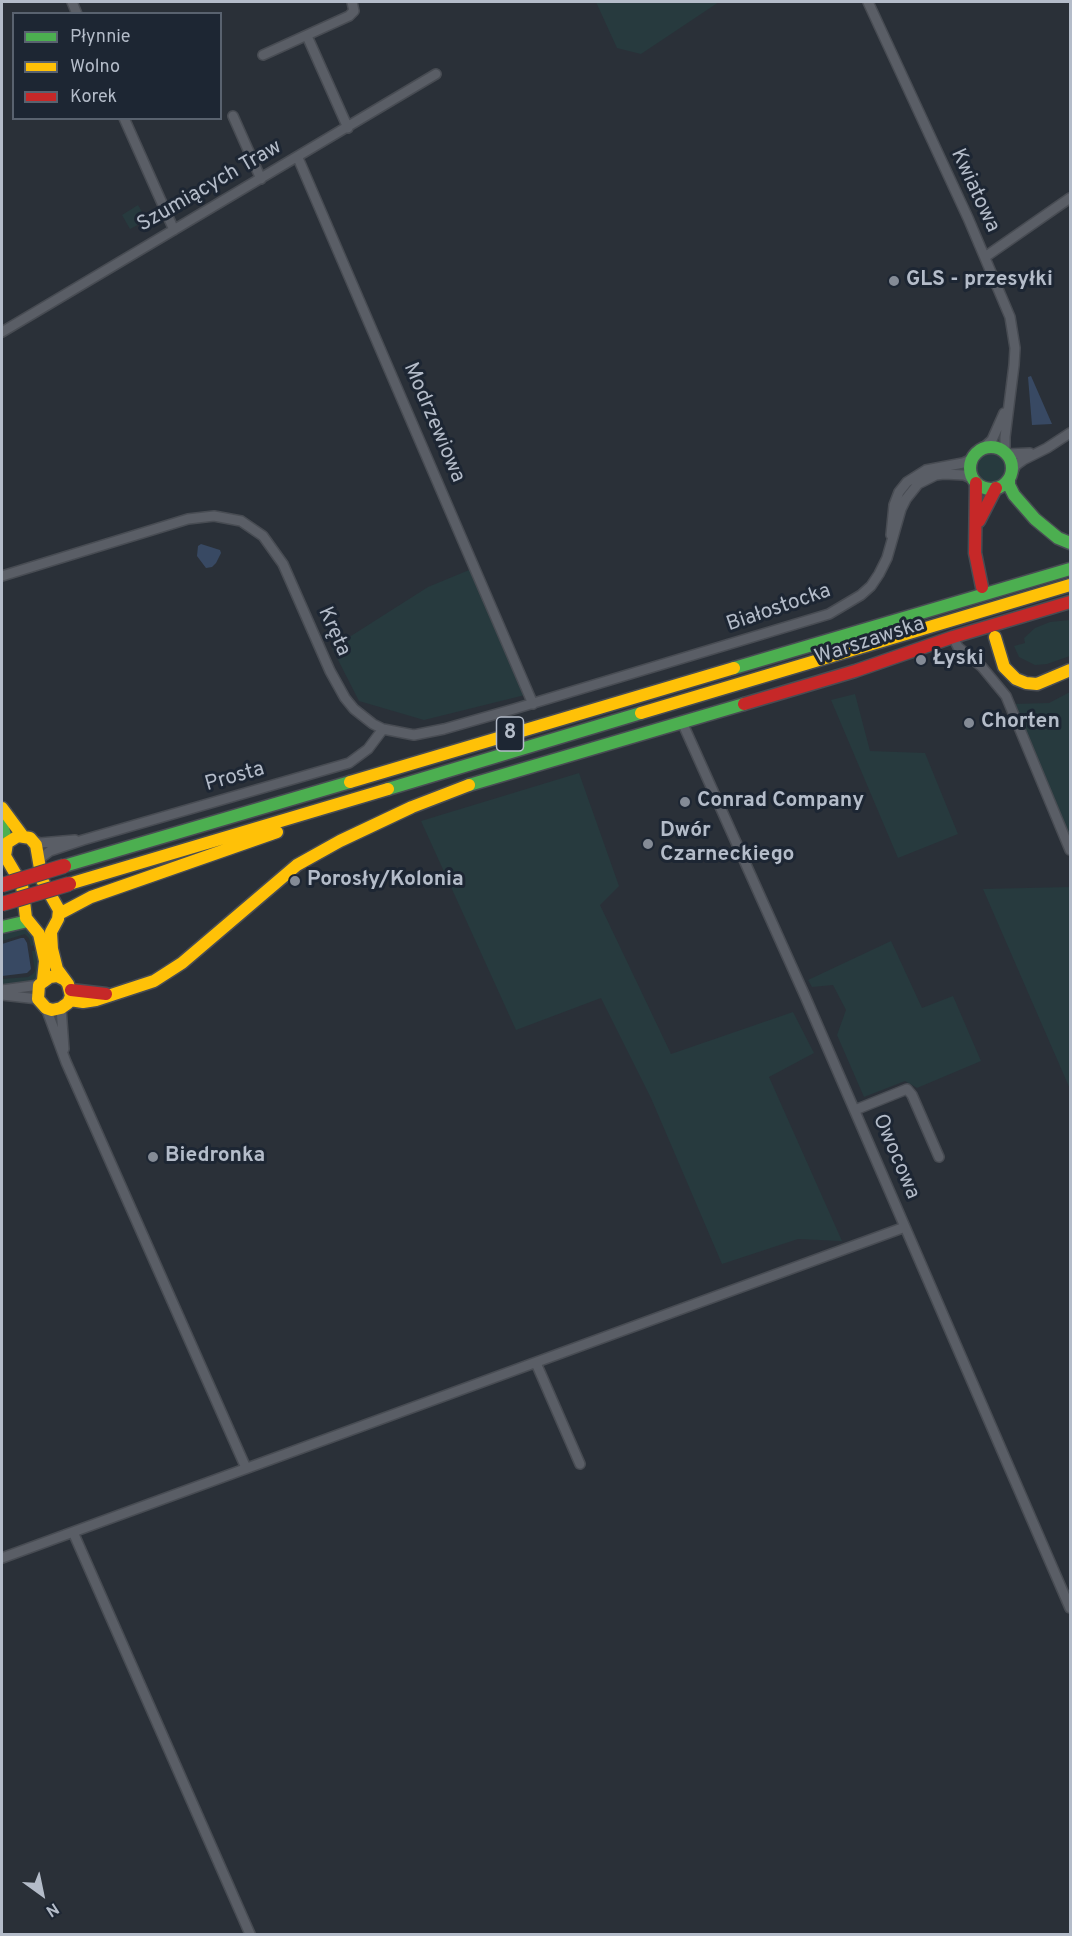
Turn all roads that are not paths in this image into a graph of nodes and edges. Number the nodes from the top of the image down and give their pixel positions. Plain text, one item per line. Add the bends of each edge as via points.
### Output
1 (352, 2) edge
2 (868, 2) edge
3 (307, 36) junction
4 (263, 55) dead end
5 (436, 74) dead end
6 (233, 116) dead end
7 (125, 120) edge
8 (348, 128) junction
9 (298, 158) junction
10 (261, 179) junction
11 (1071, 198) edge
12 (174, 230) junction
13 (985, 257) junction
14 (2, 332) edge
15 (1009, 403) junction
16 (1071, 433) edge
17 (1038, 452) junction
18 (1006, 453) junction
19 (976, 454) junction
20 (1010, 476) junction
21 (975, 481) junction
22 (996, 488) junction
23 (974, 533) junction
24 (1071, 543) edge
25 (891, 547) junction
26 (1071, 569) edge
27 (2, 576) edge
28 (1071, 585) edge
29 (982, 587) dead end
30 (1071, 602) edge
31 (953, 637) junction
32 (995, 637) dead end
33 (652, 669) joint
34 (1071, 670) edge
35 (533, 704) junction
36 (682, 722) junction
37 (383, 729) junction
38 (357, 797) junction
39 (2, 808) edge
40 (2, 824) edge
41 (28, 838) junction
42 (83, 840) junction
43 (1071, 850) edge
44 (5, 856) edge
45 (38, 860) junction
46 (2, 885) edge
47 (2, 904) edge
48 (56, 920) junction
49 (32, 925) junction
50 (2, 927) edge
51 (2, 990) edge
52 (42, 993) junction
53 (66, 994) junction
54 (2, 995) edge
55 (64, 1057) junction
56 (855, 1110) junction
57 (939, 1157) dead end
58 (905, 1227) junction
59 (536, 1362) junction
60 (580, 1464) dead end
61 (246, 1468) junction
62 (73, 1532) junction
63 (2, 1558) edge
64 (1071, 1608) edge
65 (250, 1935) edge

1 - 3 street via 354,11 349,16
2 - 13 street, Kwiatowa
3 - 4 street
3 - 8 street
5 - 8 street, Szumiących Traw
6 - 10 street
7 - 12 street
8 - 9 street, Szumiących Traw
9 - 10 street, Szumiących Traw
9 - 35 street, Modrzewiowa
10 - 12 street, Szumiących Traw
11 - 13 street
12 - 14 street, Szumiących Traw
13 - 15 street, Kwiatowa via 1013,328 1014,366
15 - 18 street, Kwiatowa
15 - 19 street, Kwiatowa via 992,440
16 - 17 street
17 - 18 street
17 - 20 street via 1016,465
18 - 19 main road via 995,447
18 - 20 main road via 1012,464
19 - 21 main road via 970,469
19 - 25 street, Białostocka via 963,463 926,470 908,482 894,505
20 - 22 main road
20 - 24 main road via 1014,495 1035,519 1058,538
21 - 22 main road via 986,488
21 - 23 main road via 978,500
21 - 25 street, Białostocka via 964,475 944,474 918,484 901,509
22 - 23 main road
23 - 29 main road
25 - 33 street, Białostocka via 872,586 837,610
26 - 46 main road, 8, bridge
27 - 37 street, Kręta via 188,519 214,516 241,521 262,536 283,564 345,698 363,717
28 - 38 main road, 8
30 - 31 main road, Warszawska
31 - 36 main road, Warszawska
31 - 43 street via 1006,696
32 - 34 main road via 1004,667 1026,683 1037,684
33 - 35 street, Kręta
35 - 37 street, Kręta via 414,735
36 - 53 main road, Warszawska via 456,789 412,807 314,854 288,871 171,971 139,987 83,1002
36 - 56 street, Owocowa
37 - 42 street, Prosta via 368,749 349,763
38 - 47 main road, 8, bridge
38 - 48 main road via 234,849 91,897 69,907
39 - 41 main road
40 - 44 main road
41 - 42 street, Prosta via 48,842
41 - 44 main road via 13,838
41 - 45 main road via 37,848
42 - 45 street, Prosta via 50,851
44 - 49 main road via 22,885 25,914
45 - 48 main road via 42,880 58,906
48 - 49 main road via 43,930
48 - 53 main road via 51,932 53,956
49 - 50 main road via 19,922
49 - 52 main road via 39,934 45,961
51 - 52 street
52 - 53 main road via 55,1010
52 - 53 main road via 53,976
52 - 54 street
52 - 55 street
53 - 55 street
55 - 61 street
56 - 57 street via 907,1089
56 - 58 street, Owocowa
58 - 59 street
58 - 64 street, Owocowa
59 - 60 street
59 - 61 street
61 - 62 street
62 - 63 street
62 - 65 street

